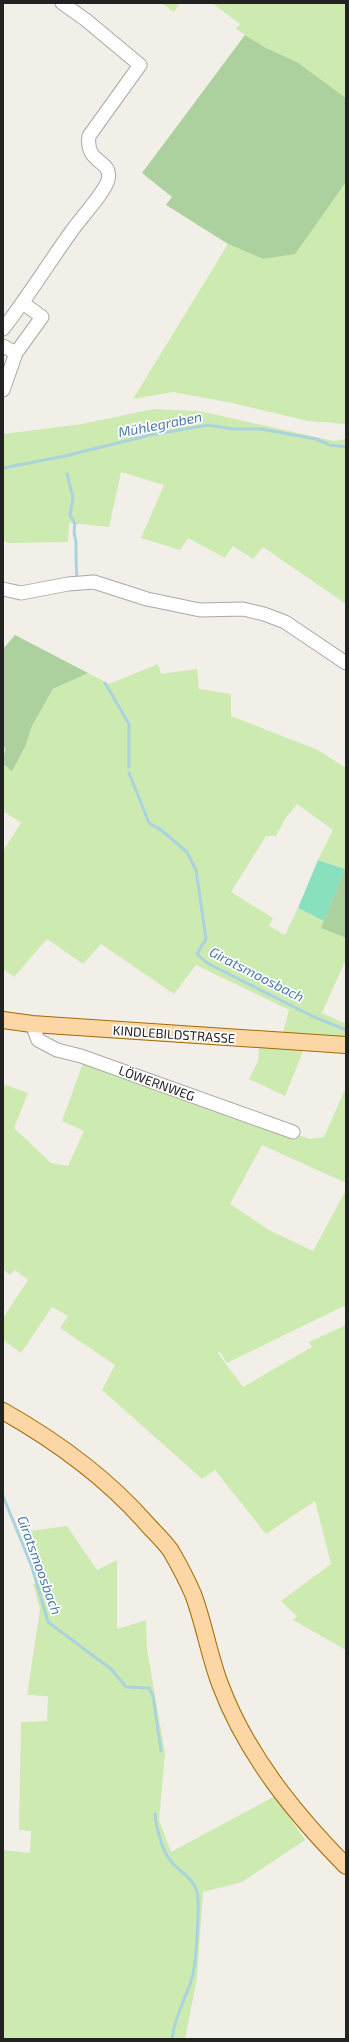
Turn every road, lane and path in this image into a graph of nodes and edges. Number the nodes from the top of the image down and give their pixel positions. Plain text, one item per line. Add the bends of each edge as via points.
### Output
1 (62, 3) edge
2 (23, 303) junction
3 (3, 330) edge
4 (3, 346) edge
5 (16, 353) junction
6 (3, 390) edge
7 (3, 589) edge
8 (346, 663) edge
9 (3, 1020) edge
10 (32, 1024) junction
11 (346, 1045) edge
12 (293, 1132) dead end
13 (3, 1411) edge
14 (346, 1866) edge

1 - 2 street via 140,65 89,136 90,154 105,165 108,172 106,185 70,232
2 - 3 street
2 - 5 street via 42,317
4 - 5 street
5 - 6 street
7 - 8 street via 21,593 94,582 147,599 200,610 243,609 284,622
9 - 10 main road, KINDLEBILDSTRASSE
10 - 11 main road, KINDLEBILDSTRASSE
10 - 12 street, LÖWERNWEG via 38,1040 57,1050
13 - 14 main road via 41,1434 96,1474 130,1504 170,1550 192,1594 219,1684 234,1719 278,1788

